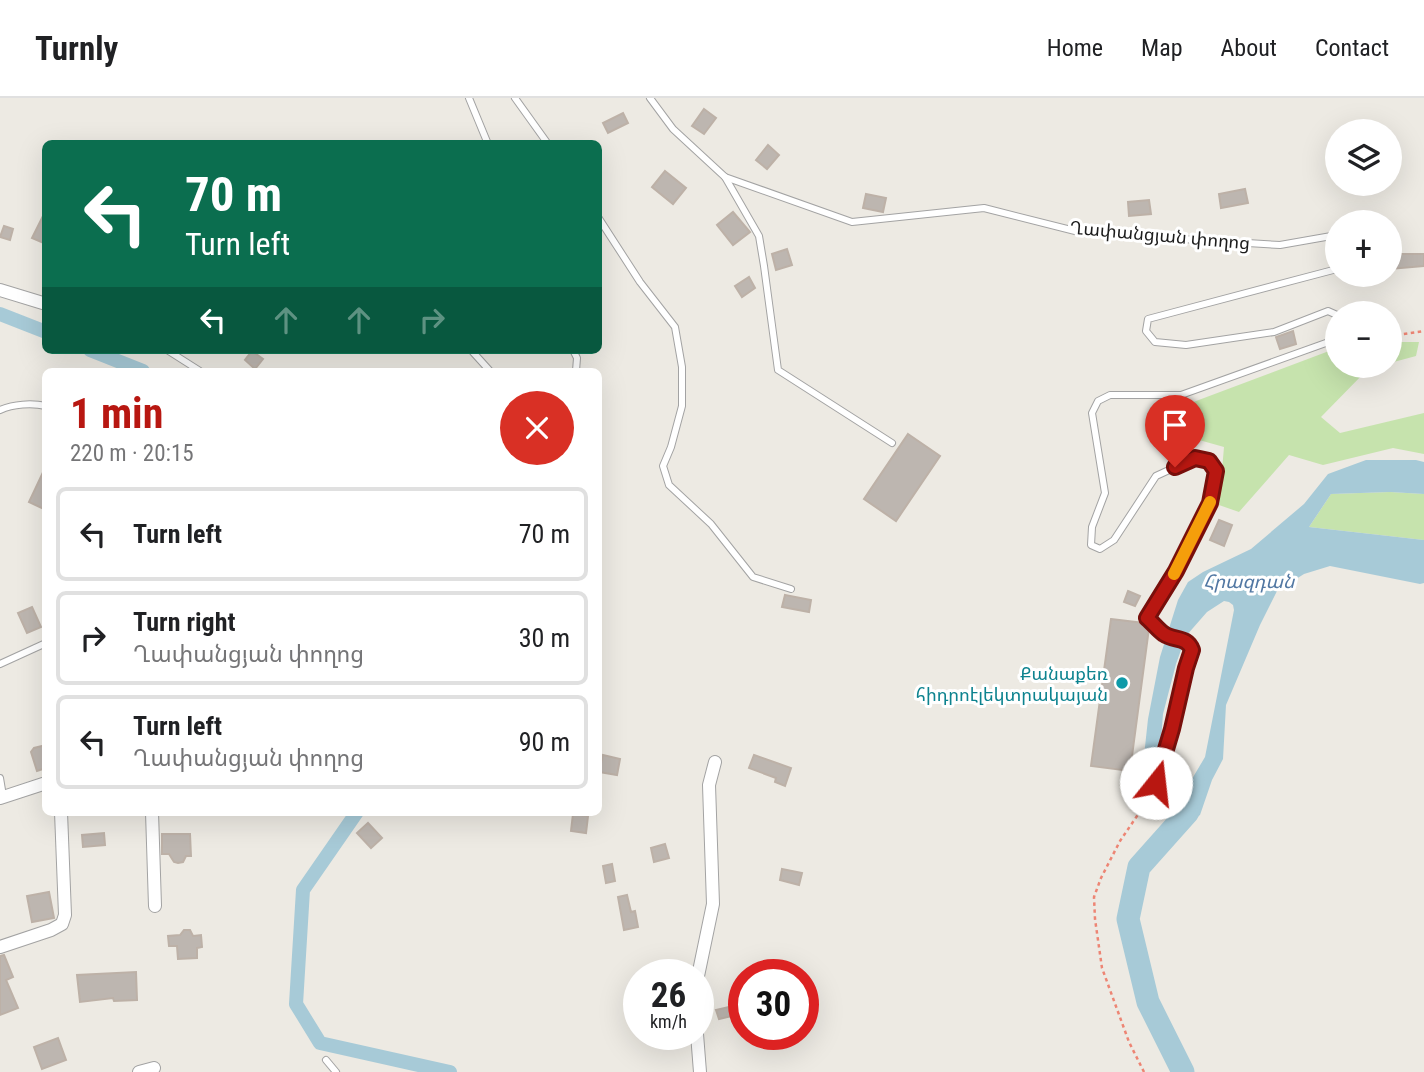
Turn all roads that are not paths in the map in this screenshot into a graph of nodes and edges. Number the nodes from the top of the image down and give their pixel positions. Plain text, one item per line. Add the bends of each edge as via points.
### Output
1 (469, 98) edge
2 (515, 98) edge
3 (650, 98) edge
4 (486, 140) edge
5 (545, 140) edge
6 (725, 177) junction
7 (602, 223) edge
8 (1325, 237) edge
9 (1325, 273) edge
10 (0, 290) edge
11 (42, 303) edge
12 (1325, 312) edge
13 (1325, 343) edge
14 (173, 354) edge
15 (474, 354) edge
16 (195, 368) edge
17 (487, 368) edge
18 (42, 405) edge
19 (0, 410) edge
20 (892, 443) dead end
21 (791, 589) dead end
22 (1165, 636) joint
23 (42, 645) edge
24 (0, 664) edge
25 (715, 762) dead end
26 (0, 778) edge
27 (42, 784) edge
28 (1, 797) edge
29 (1152, 799) road end
30 (61, 816) edge
31 (152, 816) edge
32 (155, 906) dead end
33 (0, 947) edge
34 (702, 959) edge
35 (698, 1050) edge
36 (326, 1060) dead end
37 (154, 1069) dead end
38 (139, 1072) edge
39 (336, 1072) edge
40 (700, 1072) edge

1 - 4 lane
2 - 5 lane
3 - 6 lane, Ղափանցյան փողոց via 673,129
6 - 8 lane, Ղափանցյան փողոց via 852,222 984,208 1083,233 1280,244
6 - 20 lane via 759,236 778,370
7 - 21 lane via 639,282 676,327 682,406 663,466 669,485 711,524 753,577
9 - 12 lane via 1148,319 1146,331 1155,342 1186,345 1274,332
10 - 11 street
13 - 22 lane via 1181,395 1110,395 1098,401 1092,413 1105,494 1092,527 1091,545 1100,549 1114,540 1156,476 1195,458 1209,461 1216,471 1210,503 1147,618
14 - 16 lane
15 - 17 lane
18 - 19 lane
22 - 29 street via 1186,641 1192,650
23 - 24 lane
25 - 34 street via 709,785 713,904
26 - 28 lane
27 - 28 street
30 - 33 street via 62,925
31 - 32 street
35 - 40 street
36 - 39 lane
37 - 38 street

